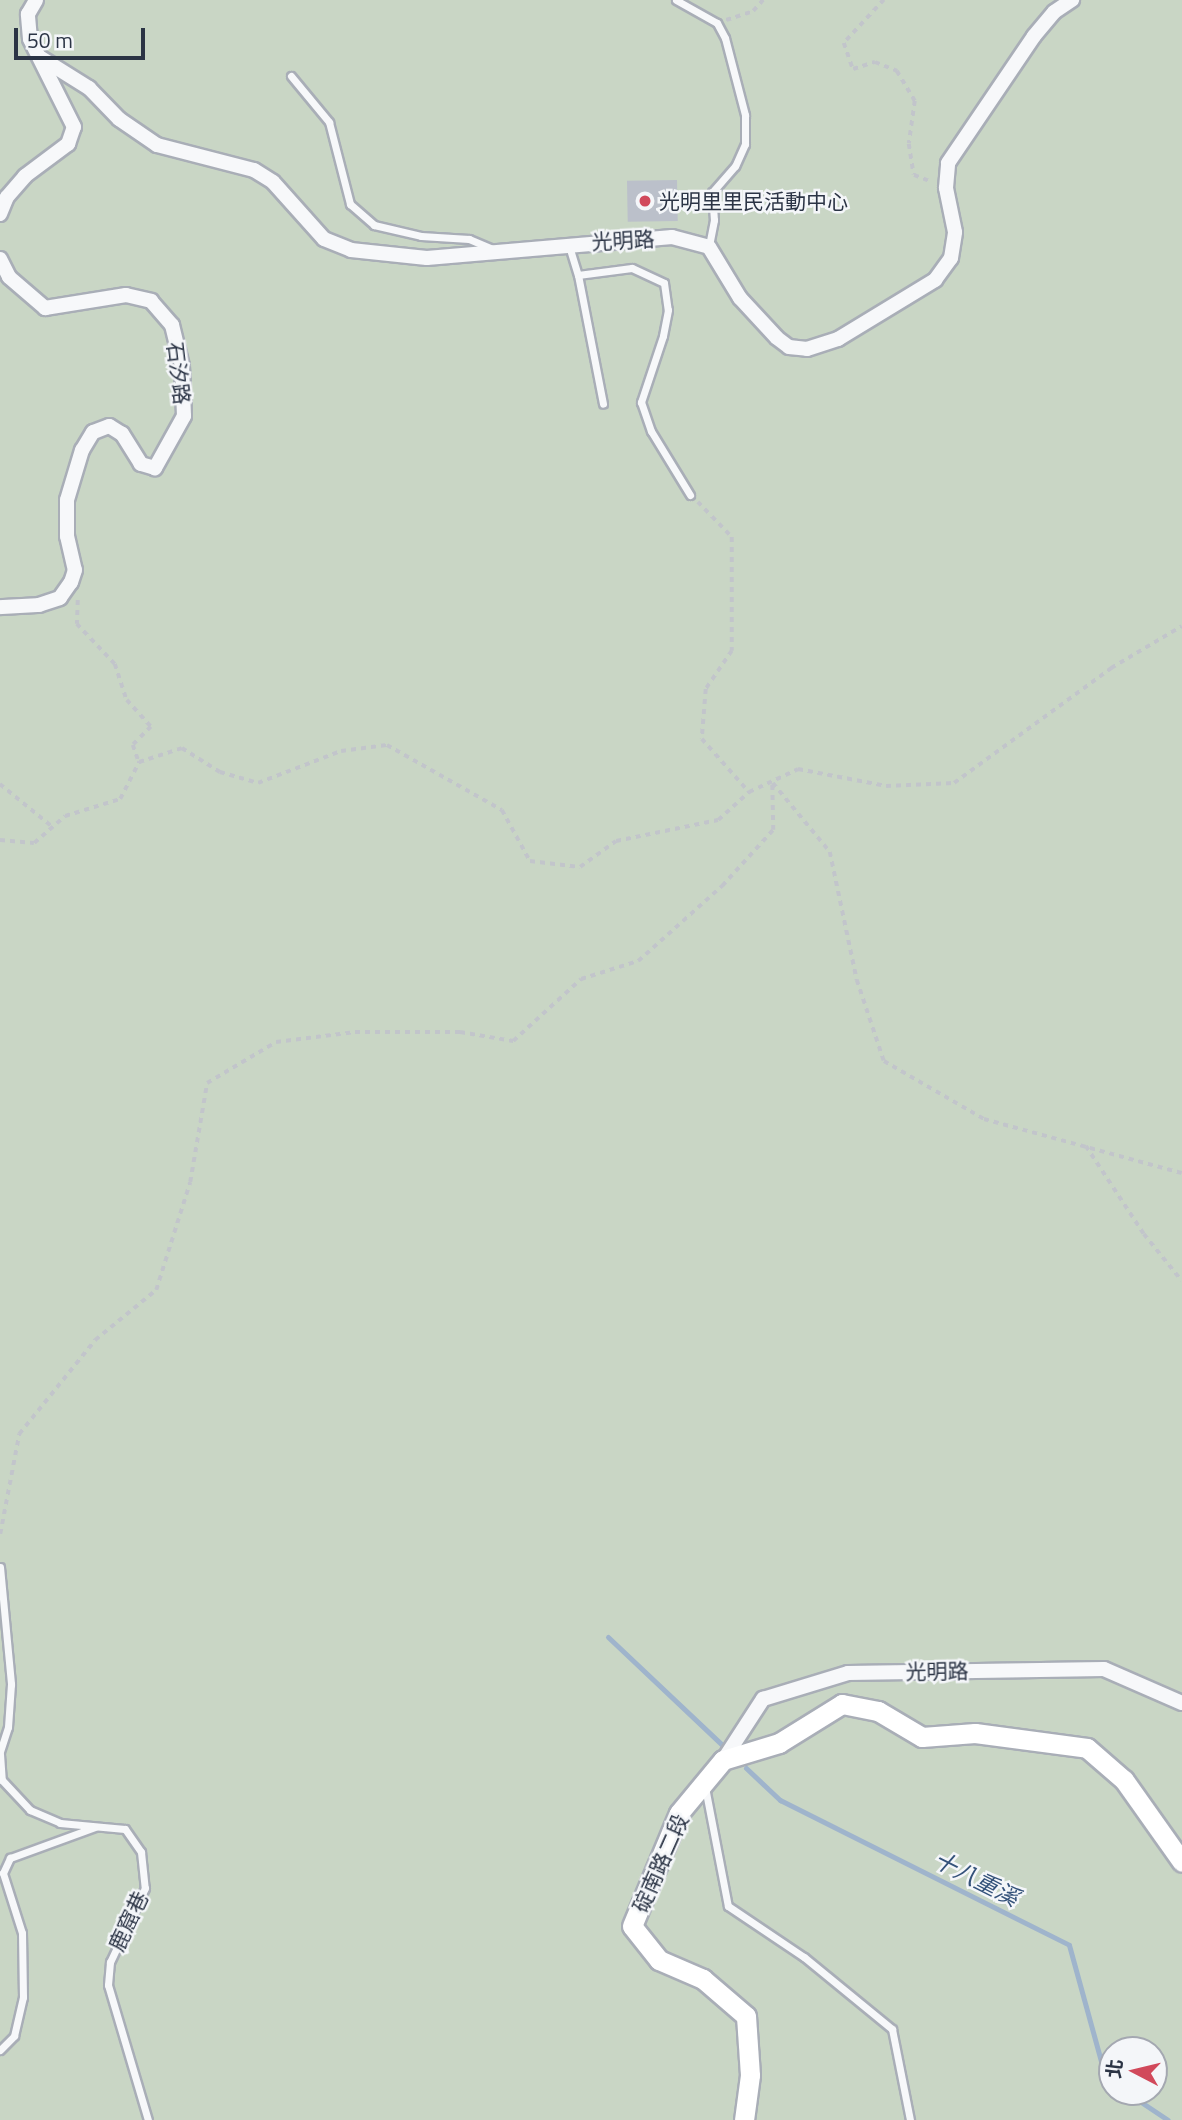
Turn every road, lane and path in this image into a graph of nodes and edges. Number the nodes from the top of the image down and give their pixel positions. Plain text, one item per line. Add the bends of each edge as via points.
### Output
1 (36, 0) edge
2 (676, 0) edge
3 (763, 0) edge
4 (884, 0) edge
5 (1072, 0) edge
6 (717, 23) junction
7 (41, 58) junction
8 (291, 76) dead end
9 (946, 188) junction
10 (0, 214) edge
11 (568, 244) junction
12 (709, 247) junction
13 (501, 253) junction
14 (0, 259) edge
15 (578, 275) junction
16 (603, 404) dead end
17 (690, 495) joint
18 (71, 582) junction
19 (0, 607) edge
20 (1182, 626) edge
21 (139, 762) junction
22 (772, 781) junction
23 (0, 784) edge
24 (749, 792) junction
25 (54, 828) junction
26 (0, 840) edge
27 (1086, 1146) junction
28 (1182, 1173) edge
29 (1182, 1281) edge
30 (0, 1534) edge
31 (0, 1567) edge
32 (1182, 1703) edge
33 (0, 1753) edge
34 (723, 1760) junction
35 (704, 1781) junction
36 (102, 1824) junction
37 (1182, 1862) edge
38 (0, 2050) edge
39 (148, 2120) edge
40 (744, 2120) edge
41 (910, 2120) edge

1 - 7 street via 28,14 30,39
2 - 6 lane
3 - 6 path via 753,11
4 - 9 path via 844,43 853,69 875,62 897,71 915,101 909,144 915,175
5 - 9 street via 1054,12 1034,36 948,163
6 - 12 lane via 745,115 745,144 735,166 712,192 714,220
7 - 10 street via 74,127 68,144 25,176
7 - 13 street, 光明路 via 89,88 119,119 157,145 254,170 273,182 324,239 351,250 427,258
8 - 13 lane via 328,122 350,204 374,225 421,236 469,239
9 - 12 street via 956,232 951,258 934,280 838,340 807,349 777,338 740,298
11 - 12 street, 光明路 via 672,237
11 - 13 street, 光明路
11 - 15 lane
14 - 18 street, 石汐路 via 17,286 46,307 126,295 151,301 172,325 183,366 184,416 155,468 141,464 122,434 109,426 93,432 82,450 67,500 67,536 75,570
15 - 16 lane
15 - 17 lane via 632,268 664,283 668,310 663,336 641,402 651,431
17 - 24 path via 732,537 732,651 706,689 702,739
18 - 19 street via 60,598 40,605
18 - 21 path via 78,591 77,624 115,664 127,700 151,727 133,744
20 - 22 path via 1111,668 954,783 886,786 798,769
21 - 24 path via 182,748 220,772 258,783 341,751 387,745 502,810 530,861 580,867 616,841 718,820
21 - 25 path via 120,799 65,816
22 - 24 path
22 - 27 path via 831,852 857,980 884,1061 984,1119
22 - 30 path via 774,830 722,886 638,961 581,979 513,1041 460,1032 355,1032 276,1042 206,1083 190,1182 156,1290 95,1340 19,1434
23 - 25 path
25 - 26 path via 34,843
27 - 28 path
27 - 29 path via 1144,1234
31 - 33 lane, 鹿窟巷 via 11,1684 8,1727
32 - 34 street, 光明路 via 1104,1669 848,1673 763,1699
33 - 36 lane, 鹿窟巷 via 2,1780 30,1810 60,1823
34 - 35 street, 碇南路二段
34 - 37 street via 779,1743 842,1704 878,1711 922,1737 975,1733 1087,1748 1124,1780
35 - 40 street, 碇南路二段 via 679,1813 632,1926 659,1960 703,1979 746,2016 750,2075
35 - 41 lane via 728,1906 804,1957 892,2029
36 - 38 lane via 10,1858 3,1873 22,1933 23,1997 14,2036
36 - 39 lane, 鹿窟巷 via 125,1829 134,1837 145,1869 141,1902 121,1933 108,1984

